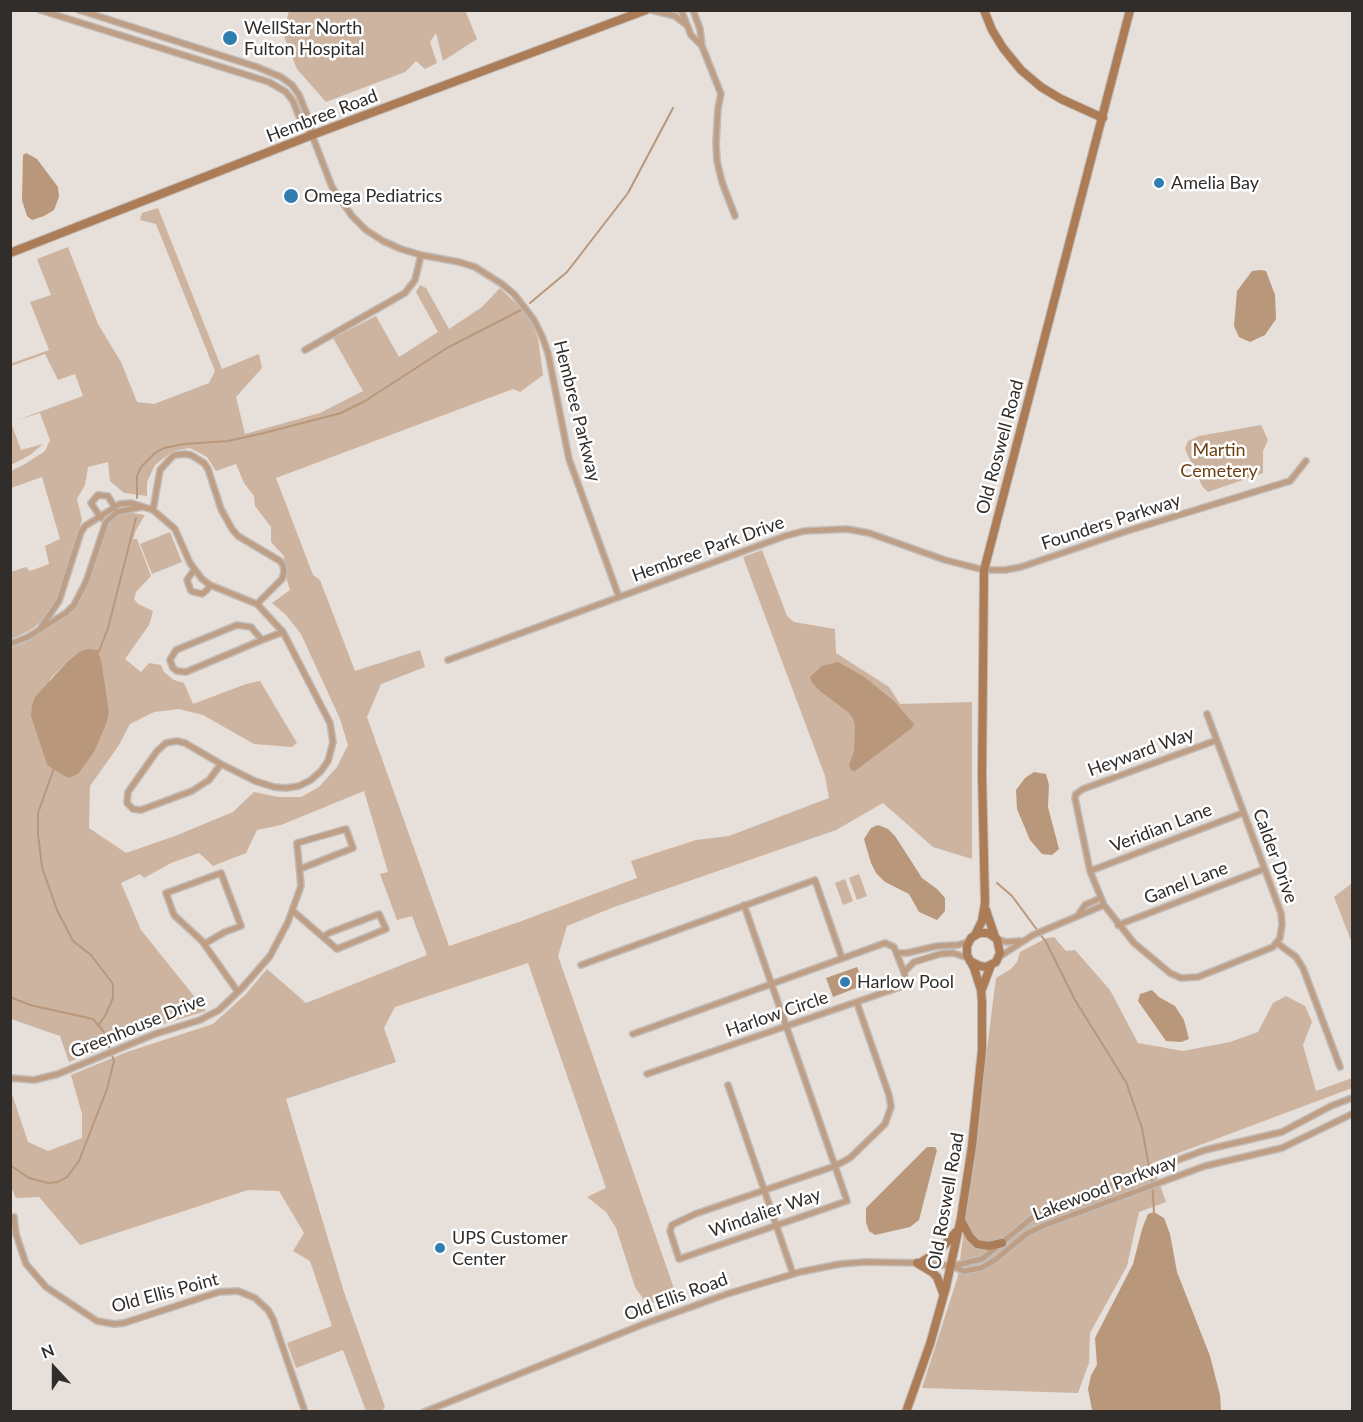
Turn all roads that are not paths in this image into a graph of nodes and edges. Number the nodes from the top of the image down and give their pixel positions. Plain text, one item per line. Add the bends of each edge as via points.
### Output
1 (40, 10) edge
2 (79, 10) edge
3 (646, 10) edge
4 (651, 10) edge
5 (681, 10) edge
6 (693, 10) edge
7 (699, 10) edge
8 (984, 10) edge
9 (1131, 10) edge
10 (698, 21) junction
11 (687, 26) junction
12 (702, 46) junction
13 (203, 51) junction
14 (200, 60) junction
15 (1103, 118) junction
16 (312, 135) junction
17 (735, 216) dead end
18 (10, 253) edge
19 (421, 255) junction
20 (305, 350) dead end
21 (1306, 461) dead end
22 (116, 509) junction
23 (153, 510) junction
24 (100, 517) junction
25 (106, 522) junction
26 (194, 570) junction
27 (984, 570) junction
28 (210, 585) junction
29 (619, 597) junction
30 (257, 604) junction
31 (40, 629) junction
32 (283, 632) junction
33 (262, 640) junction
34 (10, 644) edge
35 (448, 660) dead end
36 (1207, 714) dead end
37 (1216, 740) junction
38 (221, 764) junction
39 (1243, 813) junction
40 (1264, 868) junction
41 (300, 869) junction
42 (1090, 871) junction
43 (1101, 898) junction
44 (985, 903) junction
45 (744, 905) junction
46 (1104, 905) junction
47 (293, 911) junction
48 (1079, 914) junction
49 (1118, 925) junction
50 (975, 935) junction
51 (323, 937) junction
52 (996, 938) junction
53 (1022, 940) junction
54 (968, 942) junction
55 (1277, 943) junction
56 (204, 944) junction
57 (897, 953) junction
58 (999, 957) junction
59 (842, 958) junction
60 (970, 960) junction
61 (581, 965) dead end
62 (991, 965) junction
63 (904, 972) junction
64 (771, 984) junction
65 (981, 990) junction
66 (238, 992) junction
67 (857, 1003) junction
68 (786, 1026) junction
69 (633, 1034) dead end
70 (1340, 1067) dead end
71 (647, 1074) dead end
72 (10, 1078) edge
73 (728, 1085) dead end
74 (1353, 1098) edge
75 (1353, 1114) edge
76 (835, 1166) junction
77 (765, 1191) junction
78 (14, 1217) dead end
79 (961, 1218) junction
80 (777, 1226) junction
81 (959, 1228) junction
82 (1002, 1243) junction
83 (917, 1263) junction
84 (951, 1266) junction
85 (793, 1274) junction
86 (944, 1295) junction
87 (305, 1412) edge
88 (424, 1412) edge
89 (906, 1412) edge

1 - 14 street
2 - 13 street
3 - 16 street, Hembree Road
4 - 11 street via 675,16
5 - 11 street
6 - 10 street
7 - 10 street
8 - 15 street via 1003,48 1021,70 1061,99
9 - 15 street, Old Roswell Road
10 - 12 street
11 - 12 street
12 - 17 street via 721,93 717,161
13 - 14 street
13 - 16 street via 271,72 292,86 308,116
14 - 16 street via 278,86 293,101 302,124
15 - 27 street, Old Roswell Road
16 - 18 street, Hembree Road
16 - 19 street, Hembree Parkway via 332,187 352,216 383,241
19 - 20 street via 415,280 405,293
19 - 29 street, Hembree Parkway via 459,262 489,274 514,294 534,320 548,353 569,459
21 - 27 street, Founders Parkway via 1290,481 1021,567
22 - 23 street
22 - 24 street
22 - 24 street via 105,494 94,497 91,503
22 - 25 street
23 - 26 street via 175,529
23 - 30 street via 160,470 170,459 185,454 204,463 232,530 283,565 282,579
24 - 25 street
24 - 31 street via 81,532 59,601
25 - 31 street via 74,605
26 - 28 street
26 - 28 street via 187,580 191,591 202,594
27 - 29 street, Hembree Park Drive via 869,533 822,529 785,536
27 - 44 street, Old Roswell Road
28 - 30 street
29 - 35 street, Hembree Park Drive
30 - 32 street
31 - 34 street
32 - 33 street
32 - 38 street via 330,723 333,742 328,761 311,780 286,788 255,781
33 - 33 street via 186,672 177,671 171,663 176,650 237,625 251,627
36 - 37 street, Calder Drive
37 - 39 street, Calder Drive
37 - 42 street, Heyward Way via 1076,794 1074,803
38 - 38 street via 184,743 166,743 129,792 127,803 141,810 192,791 209,780
39 - 40 street, Calder Drive
39 - 42 street, Veridian Lane
40 - 49 street, Ganel Lane
40 - 55 street, Calder Drive via 1282,918
41 - 41 street, Greenhouse Drive via 297,843 346,829 353,848
41 - 47 street, Greenhouse Drive via 301,886
42 - 43 street, Heyward Way
43 - 46 street, Heyward Way
43 - 48 street via 1085,905
44 - 50 street, Old Roswell Road
44 - 52 street, Old Roswell Road
45 - 59 street via 815,880
45 - 61 street
45 - 64 street
46 - 48 street
46 - 49 street, Heyward Way
47 - 51 street
47 - 66 street, Greenhouse Drive via 270,956
48 - 53 street
49 - 55 street, Heyward Way via 1141,950 1181,978 1198,977
50 - 52 street via 984,933
50 - 54 street, Old Roswell Road
51 - 51 street via 337,949 386,929 379,914
52 - 53 street
52 - 58 street, Old Roswell Road
53 - 58 street
54 - 57 street, Harlow Circle
54 - 60 street, Old Roswell Road
55 - 70 street via 1296,957 1303,968
56 - 56 street via 174,915 166,893 221,873 241,926
56 - 66 street
57 - 59 street, Harlow Circle via 885,943
57 - 63 street
58 - 62 street, Old Roswell Road
59 - 64 street, Harlow Circle
60 - 62 street via 980,966
60 - 63 street, Harlow Circle via 953,953 940,954 914,962
60 - 65 street, Old Roswell Road
62 - 65 street, Old Roswell Road
63 - 67 street, Harlow Circle via 906,982 900,987
64 - 68 street
64 - 69 street, Harlow Circle
65 - 79 street, Old Roswell Road via 977,1102
66 - 72 street, Greenhouse Drive via 211,1015 48,1078
67 - 68 street, Harlow Circle
67 - 76 street, Windalier Way via 889,1095 890,1112 885,1124 856,1154
68 - 71 street, Harlow Circle
68 - 76 street
73 - 77 street
74 - 82 street, Lakewood Parkway via 1282,1132 1205,1150 1057,1205 1033,1217
75 - 84 street, Lakewood Parkway via 1282,1148 1205,1166 1045,1225 1026,1234 981,1268 964,1271
76 - 77 street
76 - 80 street, Windalier Way via 847,1201
77 - 80 street
77 - 80 street, Windalier Way via 672,1225 670,1231 679,1259
78 - 87 street, Old Ellis Point via 26,1264 46,1287 97,1321 124,1323 219,1292 238,1292 255,1298 273,1319
79 - 81 street, Old Roswell Road
79 - 82 street via 977,1244
80 - 85 street
81 - 83 street via 940,1250
81 - 84 street, Old Roswell Road
82 - 84 street, Lakewood Parkway via 978,1261
83 - 84 street, Old Ellis Road
83 - 85 street, Old Ellis Road via 852,1263
83 - 86 street via 935,1274
84 - 86 street, Old Roswell Road
85 - 88 street, Old Ellis Road via 644,1323
86 - 89 street, Old Roswell Road

